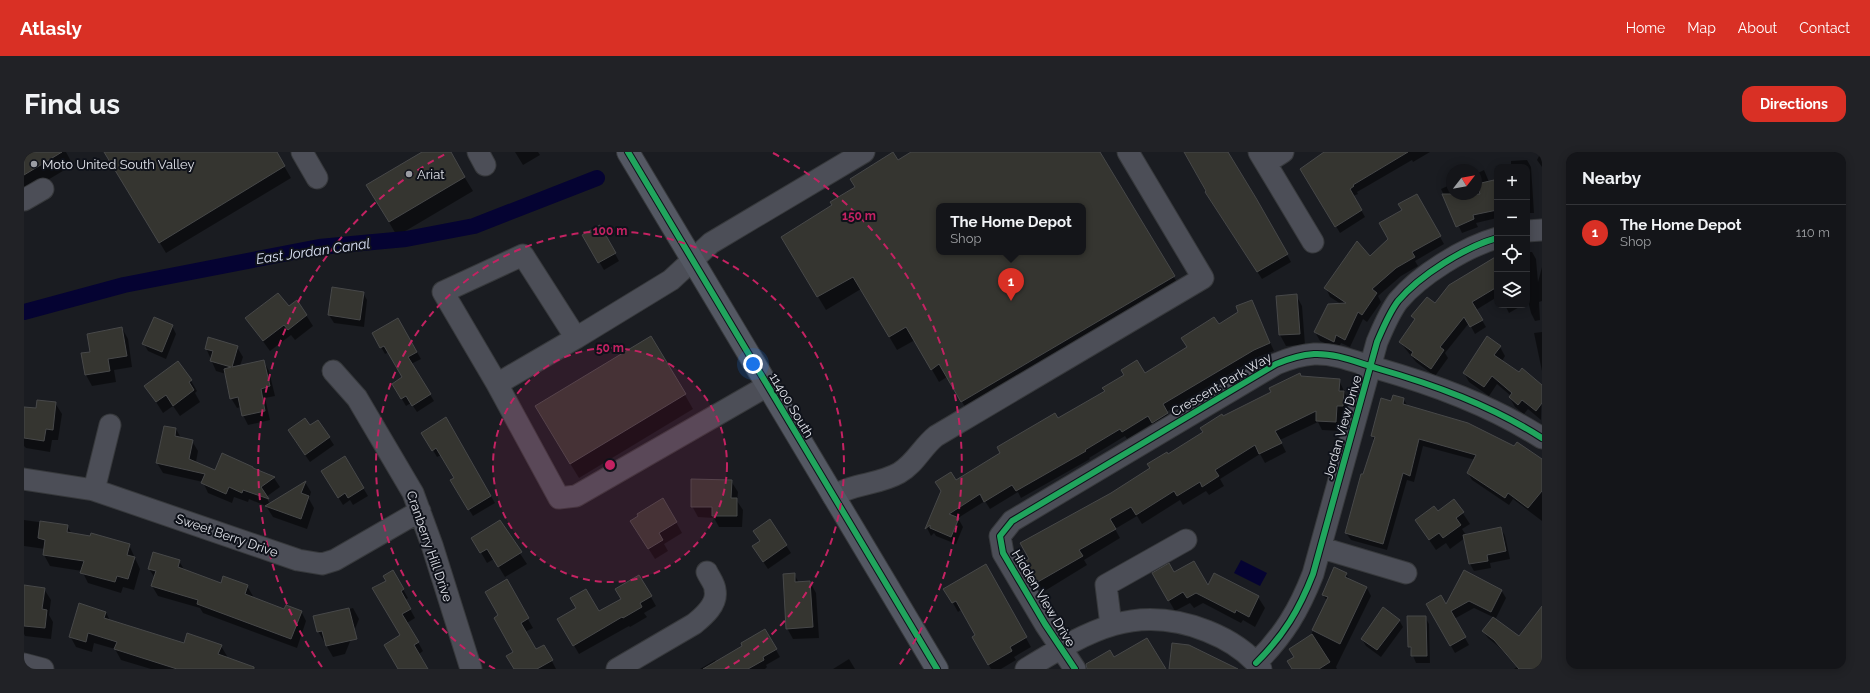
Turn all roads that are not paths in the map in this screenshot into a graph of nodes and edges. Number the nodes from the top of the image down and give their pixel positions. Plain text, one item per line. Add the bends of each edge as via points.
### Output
1 (302, 152) edge
2 (628, 152) edge
3 (864, 152) edge
4 (1128, 152) edge
5 (1283, 152) edge
6 (1262, 157) edge
7 (317, 178) dead end
8 (43, 189) dead end
9 (24, 200) edge
10 (1542, 230) edge
11 (1530, 231) edge
12 (1494, 239) edge
13 (1313, 242) dead end
14 (692, 260) junction
15 (576, 338) junction
16 (1371, 366) junction
17 (333, 371) dead end
18 (497, 384) junction
19 (768, 386) junction
20 (110, 425) dead end
21 (1542, 438) edge
22 (24, 479) edge
23 (94, 490) junction
24 (833, 496) junction
25 (420, 511) junction
26 (1000, 536) joint
27 (1186, 540) dead end
28 (1322, 548) junction
29 (707, 572) dead end
30 (1406, 573) dead end
31 (1111, 625) junction
32 (1061, 648) junction
33 (24, 664) edge
34 (1259, 666) edge
35 (43, 669) edge
36 (471, 669) edge
37 (617, 669) edge
38 (937, 669) edge
39 (1026, 669) edge
40 (1074, 669) edge

1 - 7 street
2 - 14 main road, 11400 South
3 - 14 street via 711,243
4 - 24 street via 1203,278 936,436 923,447 907,468 899,473 879,481 851,486
5 - 6 street
6 - 13 street
8 - 9 street
10 - 11 street
12 - 16 street, Jordan View Drive via 1465,251 1428,274 1398,301 1386,319
14 - 15 street via 679,274 662,286
14 - 19 main road, 11400 South
15 - 18 street
15 - 18 street via 523,255 443,292
16 - 21 street, Crescent Park Way via 1466,397
16 - 26 street, Crescent Park Way via 1335,355 1315,354 1294,357 1276,364 1012,521
16 - 28 street, Jordan View Drive
17 - 25 street, Cranberry Hill Drive via 357,398 404,476
18 - 19 street via 559,498 576,496
19 - 24 main road, 11400 South
20 - 23 street
22 - 23 street, Sweet Berry Drive
23 - 25 street, Sweet Berry Drive via 298,560 322,564 347,554
24 - 38 main road, 11400 South
25 - 36 street, Cranberry Hill Drive
26 - 32 street, Hidden View Drive via 1003,553
27 - 31 street via 1106,585
28 - 30 street
28 - 34 street, Jordan View Drive via 1303,600 1290,625
29 - 37 street via 716,589 711,607 704,616
31 - 32 street
31 - 34 street via 1131,620 1153,619 1193,625 1236,646
32 - 39 street
32 - 40 street, Hidden View Drive
33 - 35 street

